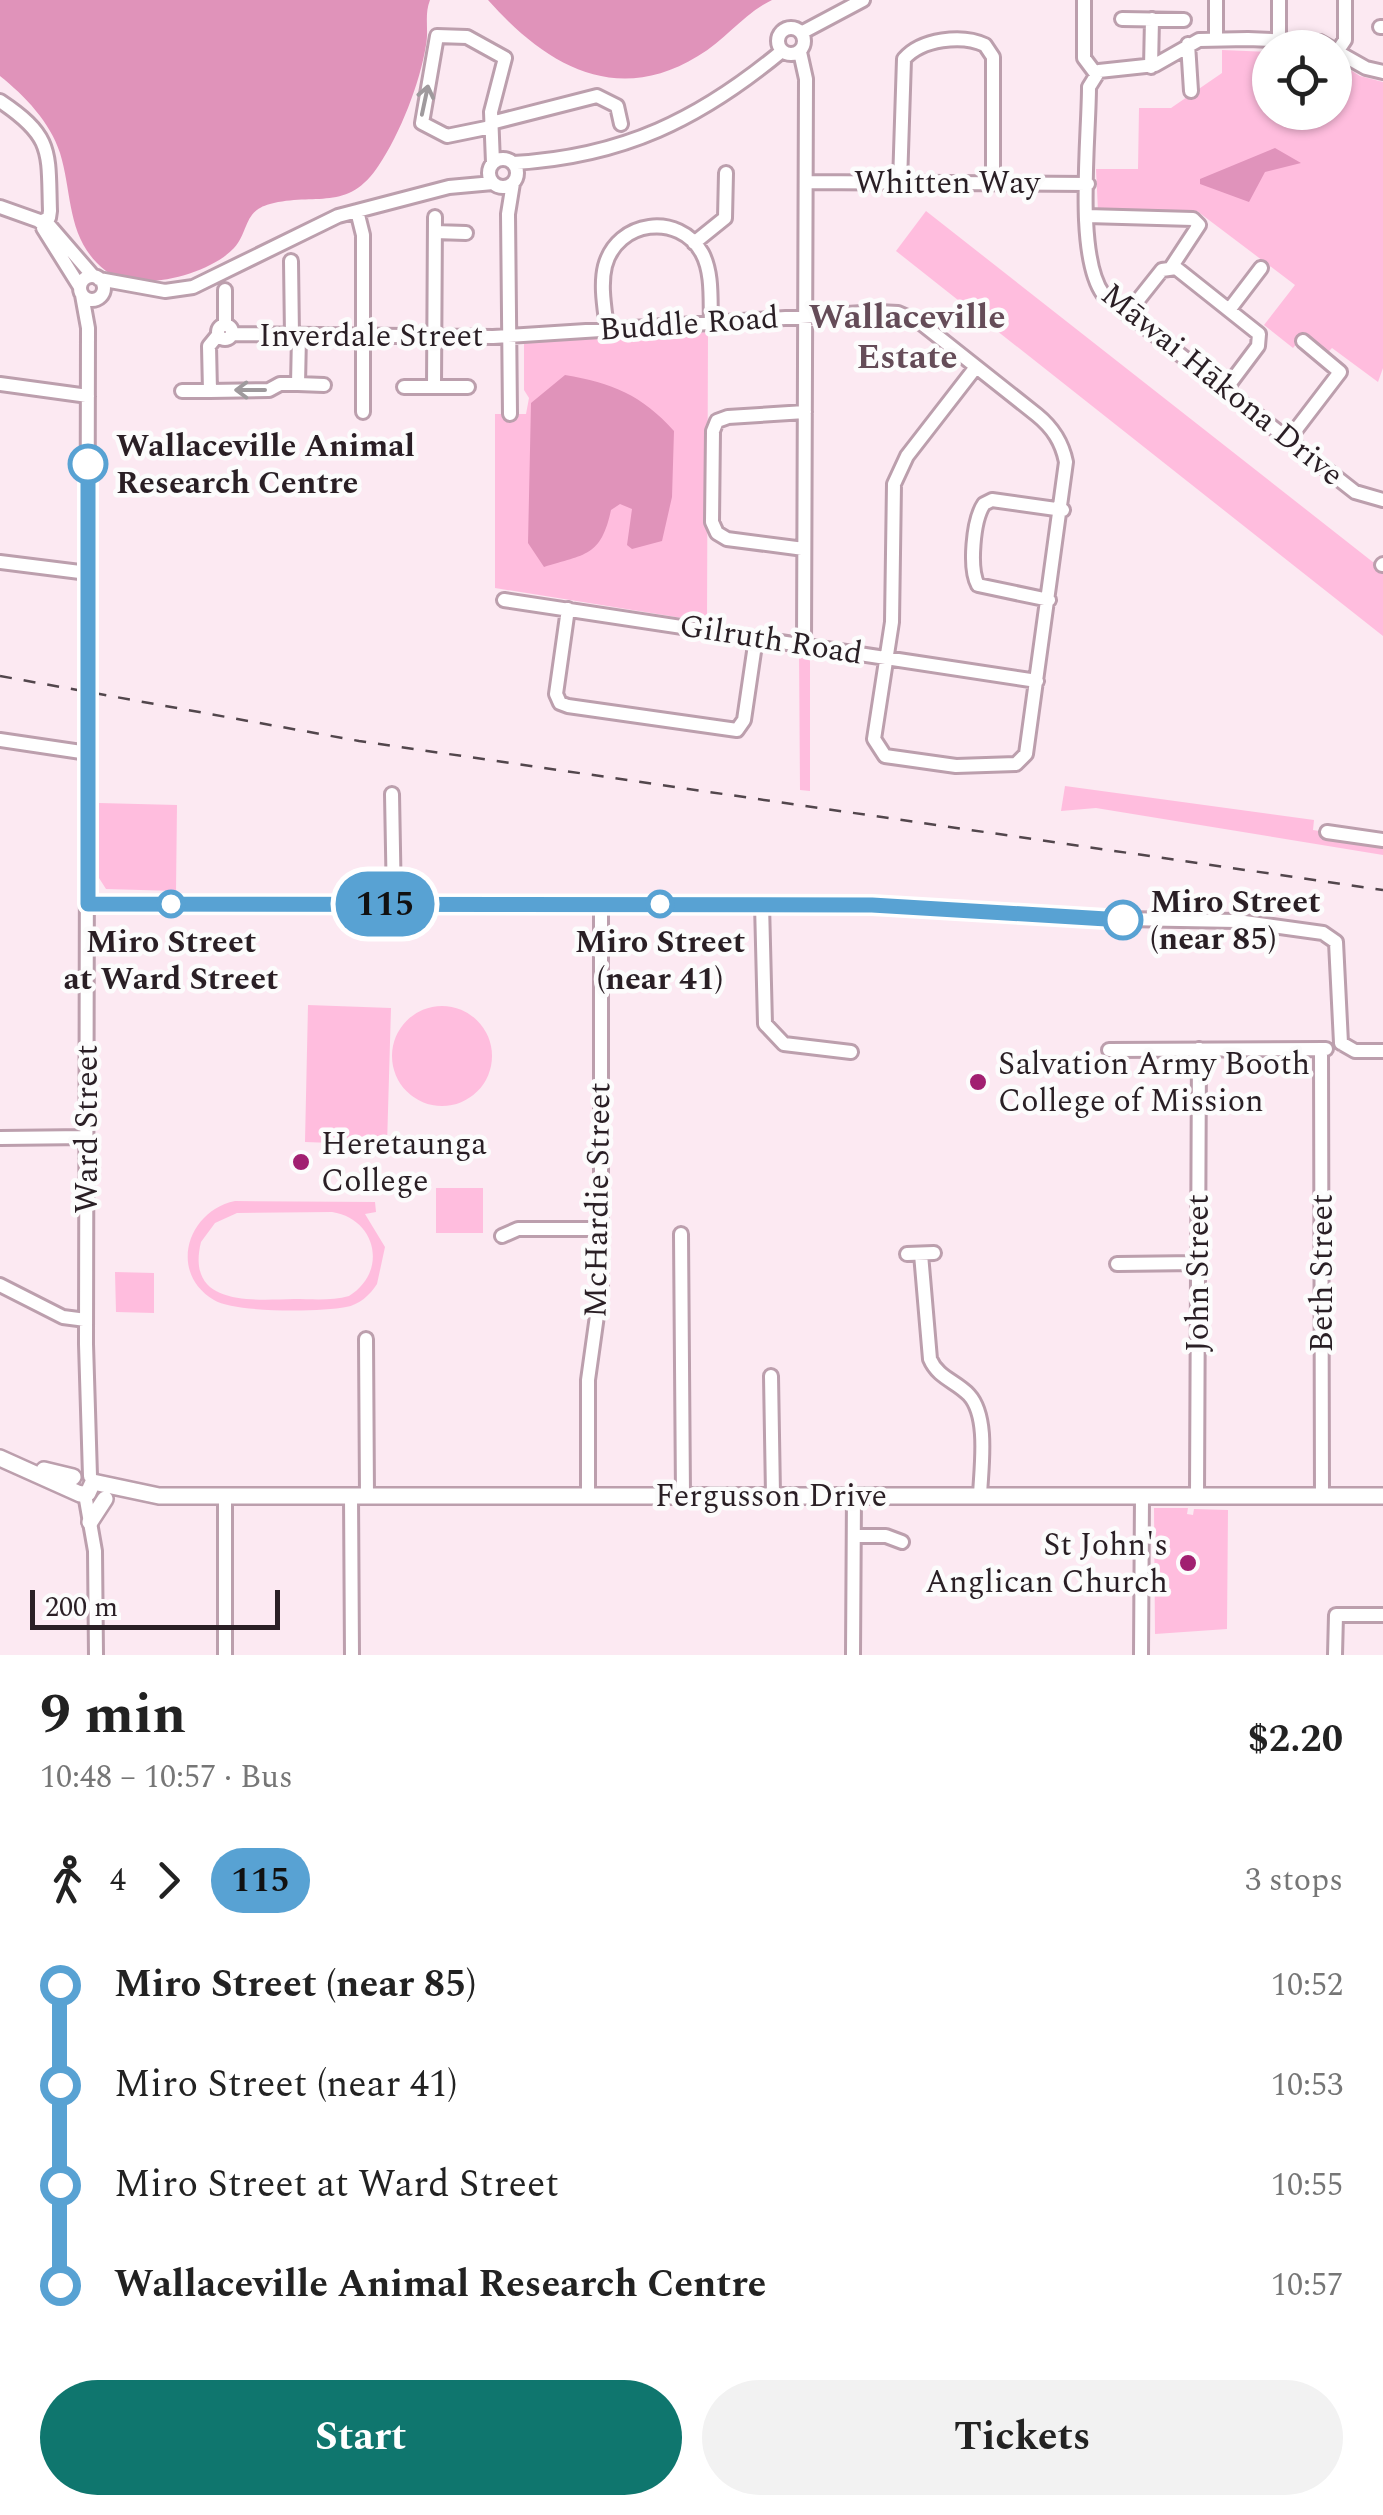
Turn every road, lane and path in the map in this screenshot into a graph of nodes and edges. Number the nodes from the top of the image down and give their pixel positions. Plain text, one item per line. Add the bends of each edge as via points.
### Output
1 (863, 0) edge
2 (1084, 0) edge
3 (1216, 0) edge
4 (1279, 0) edge
5 (1345, 0) edge
6 (1122, 19) dead end
7 (1152, 20) junction
8 (1184, 20) dead end
9 (1279, 30) edge
10 (1344, 30) edge
11 (802, 33) junction
12 (1216, 40) junction
13 (1252, 42) edge
14 (1188, 44) junction
15 (782, 51) junction
16 (800, 52) junction
17 (1352, 58) edge
18 (1150, 67) junction
19 (1383, 72) edge
20 (1096, 74) junction
21 (1191, 91) dead end
22 (0, 101) edge
23 (622, 124) dead end
24 (492, 129) junction
25 (562, 157) junction
26 (511, 161) junction
27 (491, 166) junction
28 (726, 172) dead end
29 (515, 181) junction
30 (806, 182) junction
31 (900, 183) junction
32 (992, 183) junction
33 (1088, 184) junction
34 (496, 185) junction
35 (448, 187) junction
36 (0, 207) edge
37 (358, 210) junction
38 (508, 214) junction
39 (1088, 216) junction
40 (40, 222) junction
41 (466, 232) dead end
42 (694, 242) junction
43 (292, 261) dead end
44 (1172, 266) junction
45 (1260, 268) dead end
46 (96, 278) junction
47 (138, 288) junction
48 (224, 290) dead end
49 (90, 294) junction
50 (1228, 310) junction
51 (1128, 314) junction
52 (806, 317) junction
53 (712, 323) junction
54 (606, 329) junction
55 (225, 331) junction
56 (509, 335) junction
57 (295, 336) junction
58 (363, 336) junction
59 (434, 336) junction
60 (1303, 340) dead end
61 (976, 367) junction
62 (0, 384) edge
63 (298, 384) junction
64 (324, 384) dead end
65 (404, 386) dead end
66 (434, 387) junction
67 (468, 387) dead end
68 (210, 390) junction
69 (1224, 390) junction
70 (182, 391) dead end
71 (88, 396) junction
72 (364, 412) dead end
73 (805, 412) junction
74 (510, 414) dead end
75 (1288, 440) junction
76 (1383, 500) edge
77 (1063, 510) junction
78 (804, 550) junction
79 (0, 562) edge
80 (88, 573) junction
81 (511, 598) dead end
82 (1049, 600) junction
83 (568, 609) junction
84 (756, 638) junction
85 (804, 645) junction
86 (886, 658) junction
87 (1038, 681) junction
88 (0, 740) edge
89 (88, 753) junction
90 (392, 794) dead end
91 (1327, 832) dead end
92 (1383, 840) edge
93 (88, 904) junction
94 (394, 904) junction
95 (601, 904) junction
96 (762, 904) junction
97 (1341, 1044) junction
98 (1109, 1050) dead end
99 (1199, 1050) junction
100 (1322, 1050) junction
101 (1383, 1051) edge
102 (851, 1052) dead end
103 (87, 1137) junction
104 (0, 1138) edge
105 (601, 1229) junction
106 (681, 1234) dead end
107 (502, 1236) dead end
108 (921, 1254) dead end
109 (1197, 1263) junction
110 (1117, 1264) dead end
111 (0, 1285) edge
112 (86, 1320) junction
113 (366, 1338) dead end
114 (771, 1376) dead end
115 (0, 1448) edge
116 (0, 1458) edge
117 (82, 1484) junction
118 (588, 1495) junction
119 (683, 1495) junction
120 (772, 1495) junction
121 (160, 1496) junction
122 (225, 1496) junction
123 (359, 1496) junction
124 (854, 1496) junction
125 (980, 1496) junction
126 (1142, 1496) junction
127 (1197, 1496) junction
128 (1322, 1496) junction
129 (1383, 1496) edge
130 (106, 1499) junction
131 (90, 1522) junction
132 (855, 1536) junction
133 (902, 1542) dead end
134 (1383, 1615) edge
135 (96, 1655) edge
136 (224, 1655) edge
137 (352, 1655) edge
138 (852, 1655) edge
139 (1141, 1655) edge
140 (1334, 1655) edge

1 - 11 street
2 - 20 street via 1084,58
3 - 12 street
4 - 9 street
5 - 10 street
6 - 7 street
7 - 8 street
7 - 18 street
11 - 15 street via 783,32
11 - 16 street
12 - 13 street
12 - 14 street
14 - 18 street
14 - 21 street
15 - 16 street
15 - 25 street via 683,122
16 - 30 street
17 - 19 street
18 - 20 street
20 - 33 street, Māwai Hākona Drive via 1089,87
22 - 40 street via 42,137 50,161
23 - 24 street via 617,106 597,96
24 -> 24 street via 447,136 422,123 434,43 442,33 467,37 504,58
24 - 26 street
24 - 27 street
25 - 26 street
25 - 29 street
26 - 27 street
26 - 29 street
27 - 34 street
27 - 35 street
28 - 42 street via 725,218
29 - 34 street
29 - 38 street
30 - 31 street, Whitten Way
30 - 52 street
31 - 32 street, Whitten Way
31 - 32 street via 904,59 923,44 973,40 986,44 993,60
32 - 33 street, Whitten Way
33 - 39 street, Māwai Hākona Drive
34 - 35 street
34 - 38 street
35 - 37 street
36 - 40 street
37 - 47 street via 210,282 180,290
37 - 58 street
38 - 56 street
39 - 44 street via 1193,219 1199,225
39 - 51 street, Māwai Hākona Drive via 1089,272 1102,294
40 - 46 street
40 - 49 street
41 - 59 street via 435,224
42 - 53 street via 707,264
42 - 54 street via 658,226 620,241 604,269
43 - 57 street
44 - 50 street
44 - 51 street
45 - 50 street
46 - 47 street
46 - 49 street
46 - 49 street
47 - 49 street
48 - 55 street
49 - 71 street, Ward Street
50 - 69 street via 1256,330 1260,342
51 - 69 street, Māwai Hākona Drive
52 - 53 street, Buddle Road
52 - 61 street, Buddle Road via 906,315
52 - 73 street
53 - 54 street, Buddle Road
54 - 56 street, Buddle Road
55 - 57 street, Inverdale Street
55 - 68 street via 209,346
56 - 59 street, Inverdale Street
56 - 74 street
57 - 58 street, Inverdale Street
57 - 63 street
58 - 59 street, Inverdale Street
58 - 72 street
59 - 66 street
60 - 75 street via 1340,372
61 - 77 street, Buddle Road via 1058,438 1067,472
61 - 86 street via 896,476
62 - 71 street
63 - 64 street
63 -> 68 street
65 - 66 street
66 - 67 street
68 - 70 street
69 - 75 street, Māwai Hākona Drive
71 - 80 street, Ward Street
73 - 78 street
73 - 78 street via 728,416 712,432 717,533
75 - 76 street, Māwai Hākona Drive via 1355,492
77 - 82 street, Buddle Road
77 - 82 street via 992,500 978,516 978,585
78 - 85 street
79 - 80 street
80 - 89 street, Ward Street
81 - 83 street, Gilruth Road
82 - 87 street, Buddle Road
83 - 84 street, Gilruth Road
83 - 84 street via 556,694 568,706 737,730
84 - 85 street, Gilruth Road
85 - 86 street, Gilruth Road
86 - 87 street, Gilruth Road
86 - 87 street, Buddle Road via 874,742 889,757 960,766 1019,763
88 - 89 street
89 - 93 street, Ward Street
90 - 94 street
91 - 92 street
93 - 94 street
93 - 103 street, Ward Street
94 - 95 street
95 - 96 street
95 - 105 street, McHardie Street
96 - 97 street via 1237,920 1330,934 1338,952
96 - 102 street via 764,1024 784,1044
97 - 100 street
97 - 101 street
98 - 99 street
99 - 100 street
99 - 109 street, John Street
100 - 128 street, Beth Street
103 - 104 street
103 - 112 street, Ward Street
105 - 107 street via 518,1228
105 - 118 street, McHardie Street via 588,1380
106 - 119 street
108 - 125 street via 934,1369 978,1408
109 - 110 street
109 - 127 street, John Street
111 - 112 street via 62,1317
112 - 117 street, Ward Street
113 - 123 street
114 - 120 street
115 - 117 main road, Fergusson Drive
116 - 117 main road, Fergusson Drive
117 - 121 main road, Fergusson Drive
117 - 130 main road, Fergusson Drive
117 - 131 street, Ward Street
118 - 119 main road, Fergusson Drive
118 - 123 main road, Fergusson Drive
119 - 120 main road, Fergusson Drive
120 - 124 main road, Fergusson Drive
121 - 122 main road, Fergusson Drive
121 - 130 main road, Fergusson Drive
122 - 123 main road, Fergusson Drive
122 - 136 street
123 - 137 street
124 - 125 main road, Fergusson Drive
124 - 132 street
125 - 126 main road, Fergusson Drive
126 - 127 main road, Fergusson Drive
126 - 139 street
127 - 128 main road, Fergusson Drive
128 - 129 main road, Fergusson Drive
130 - 131 main road
131 - 135 street, Ward Street
132 - 133 street
132 - 138 street
134 - 140 street via 1336,1615

